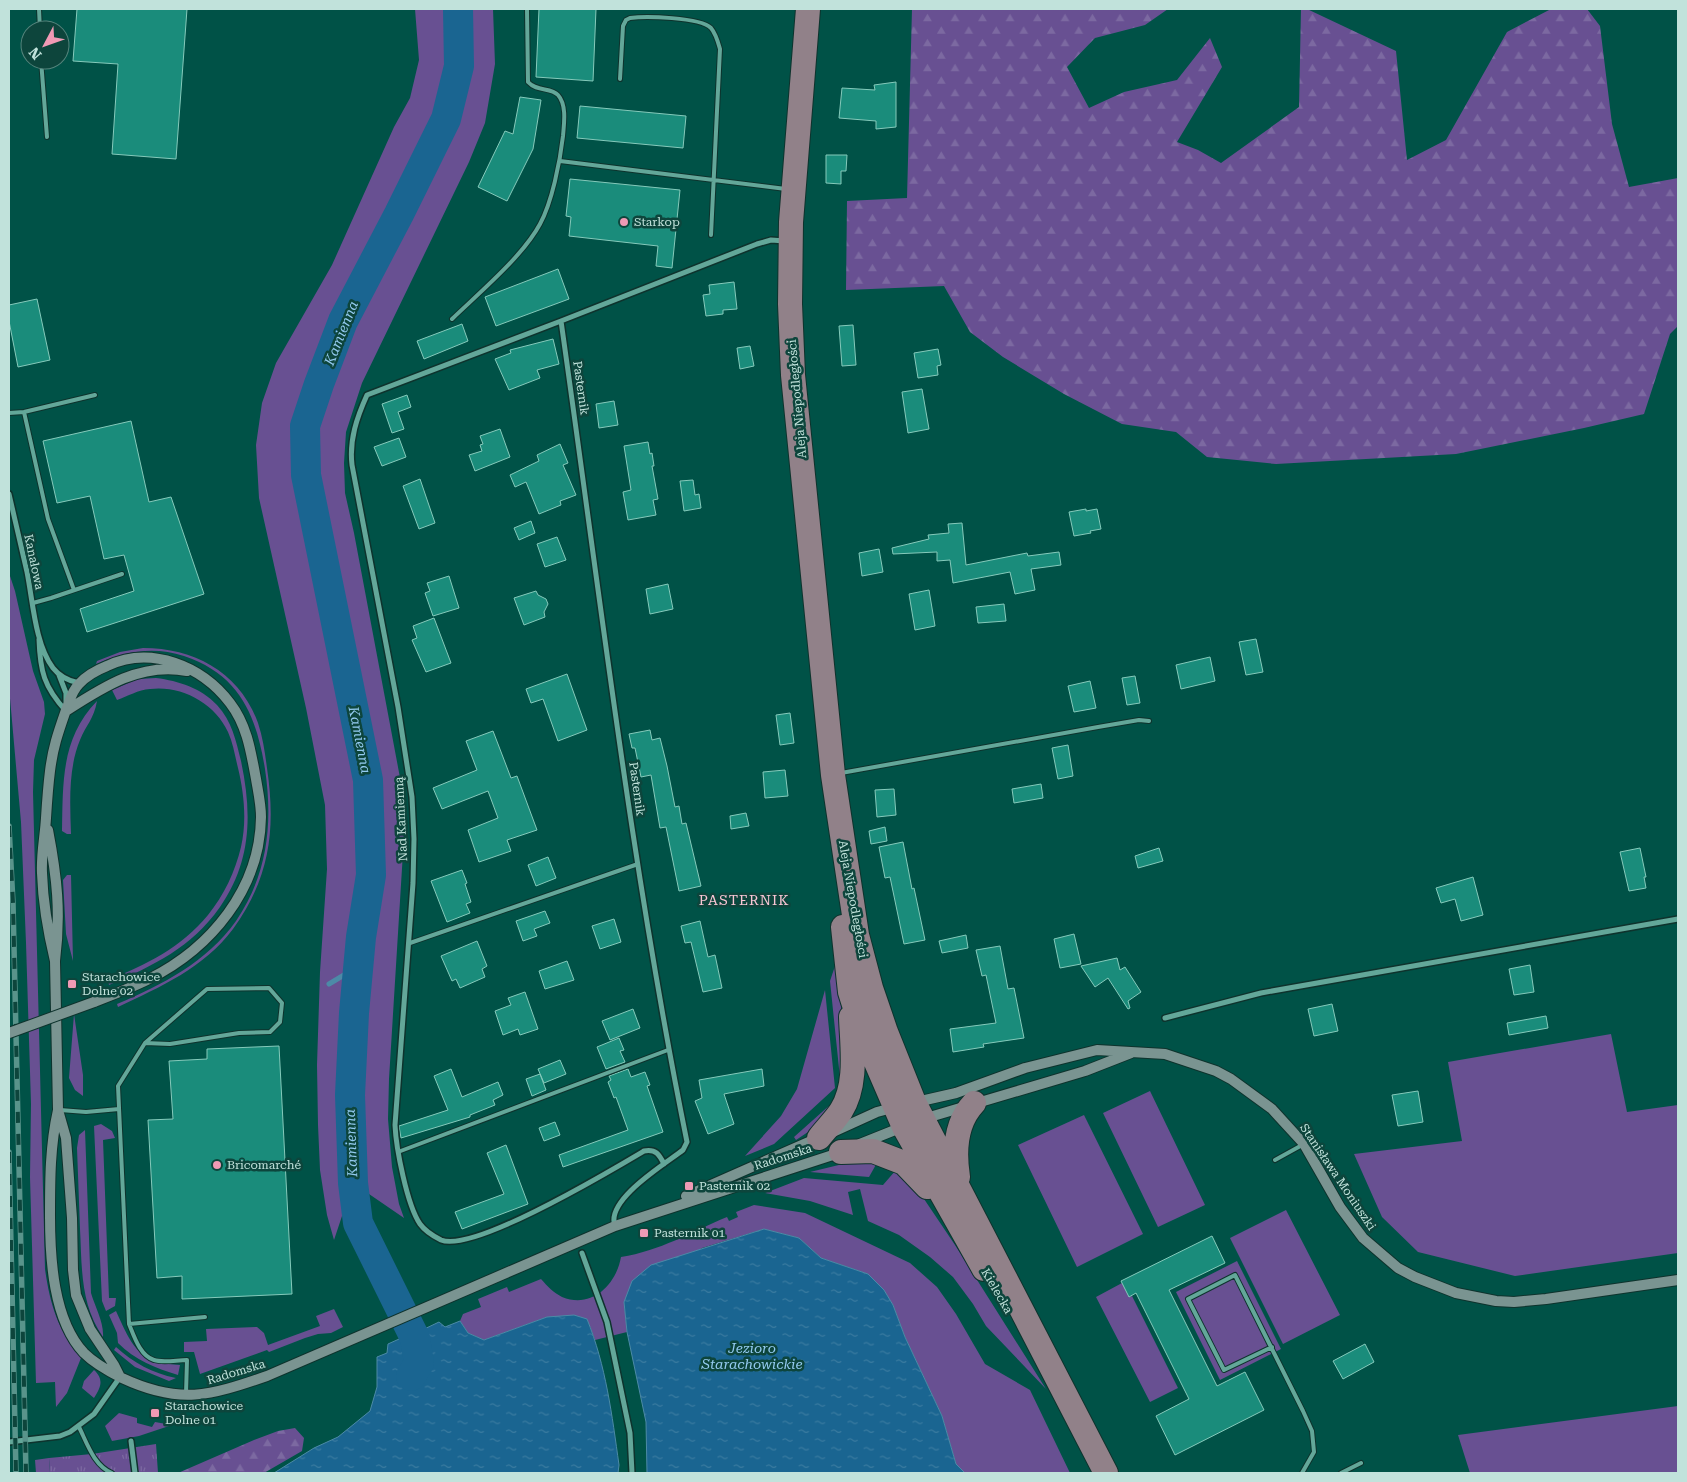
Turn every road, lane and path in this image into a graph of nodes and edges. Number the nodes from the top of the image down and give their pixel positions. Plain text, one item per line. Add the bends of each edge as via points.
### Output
1 (527, 9) edge
2 (808, 9) edge
3 (42, 70) edge
4 (620, 79) dead end
5 (47, 137) dead end
6 (560, 161) junction
7 (714, 180) junction
8 (793, 190) junction
9 (711, 235) dead end
10 (790, 241) junction
11 (452, 319) dead end
12 (561, 321) junction
13 (94, 395) dead end
14 (24, 412) junction
15 (9, 413) edge
16 (9, 494) edge
17 (122, 574) dead end
18 (74, 590) junction
19 (32, 603) junction
20 (39, 634) junction
21 (195, 673) junction
22 (58, 674) junction
23 (79, 683) junction
24 (66, 711) junction
25 (1149, 721) dead end
26 (833, 782) junction
27 (46, 819) junction
28 (638, 864) junction
29 (1678, 919) edge
30 (410, 943) junction
31 (55, 961) junction
32 (850, 992) junction
33 (1165, 1018) dead end
34 (9, 1033) edge
35 (145, 1043) junction
36 (668, 1050) junction
37 (1131, 1053) junction
38 (974, 1103) junction
39 (119, 1109) junction
40 (58, 1110) junction
41 (909, 1114) junction
42 (819, 1138) junction
43 (1304, 1144) junction
44 (398, 1152) junction
45 (841, 1152) junction
46 (1275, 1160) dead end
47 (664, 1164) junction
48 (960, 1189) junction
49 (649, 1214) junction
50 (615, 1226) junction
51 (964, 1234) junction
52 (582, 1253) dead end
53 (1678, 1280) edge
54 (205, 1317) dead end
55 (129, 1324) junction
56 (1272, 1347) junction
57 (120, 1377) junction
58 (186, 1396) junction
59 (79, 1427) junction
60 (132, 1441) dead end
61 (9, 1442) edge
62 (1361, 1463) dead end
63 (112, 1473) edge
64 (136, 1473) edge
65 (632, 1473) edge
66 (1102, 1473) edge
67 (1106, 1473) edge
68 (1302, 1473) edge
69 (1341, 1473) edge

1 - 6 lane via 528,82 533,88 558,95 562,102 565,120
2 - 8 main road, Aleja Niepodległości
3 - 5 lane
4 - 7 lane via 626,20 686,19 710,27 720,49
6 - 7 lane
6 - 11 lane via 543,218 532,236 503,270
7 - 8 lane
7 - 9 lane
8 - 10 main road, Aleja Niepodległości
10 - 12 street via 771,240 757,244
10 - 26 main road, Aleja Niepodległości via 793,375
12 - 28 street, Pasternik
12 - 30 street, Nad Kamienną via 367,395 356,421 351,458 412,797 414,839
13 - 14 lane
14 - 15 lane
14 - 18 lane via 48,519
16 - 19 street, Kanałowa
17 - 18 lane
18 - 19 lane
19 - 20 street, Kanałowa
20 - 22 street, Kanałowa
20 - 24 street, Kanałowa via 41,671 47,687
21 - 23 street via 167,660 138,657 115,662
21 - 24 street via 178,669 140,672 118,680
21 - 34 street, bridge via 230,703 248,739 261,816 252,866 240,895 232,910 199,946 150,979
22 - 23 street
22 - 24 street, Kanałowa via 66,693
23 - 24 street via 71,694
24 - 27 street via 52,757
25 - 26 lane via 1122,723
26 - 32 main road, Aleja Niepodległości
26 - 41 main road, Aleja Niepodległości via 857,935
27 - 31 street via 58,895
27 - 31 street via 42,873
28 - 30 lane
28 - 36 street, Pasternik
29 - 33 street via 1261,993
30 - 44 street, Nad Kamienną via 396,1109
31 - 40 street
32 - 41 main road, Aleja Niepodległości via 862,1030
32 - 42 main road via 852,1086 841,1112
35 - 35 lane via 207,989 269,988 282,1003 280,1022 270,1032 239,1033 170,1044
35 - 39 lane via 118,1086
36 - 44 lane
36 - 47 street, Pasternik via 687,1142 683,1150
37 - 38 street, Stanisława Moniuszki via 1085,1071
37 - 41 street, Stanisława Moniuszki via 1097,1050 1025,1068
37 - 43 street, Stanisława Moniuszki via 1165,1054 1216,1071 1266,1105
38 - 41 street, Stanisława Moniuszki
38 - 48 main road via 963,1116 957,1138 955,1152
39 - 40 lane
39 - 55 lane
40 - 57 street via 66,1138 76,1295 90,1328
40 - 57 street, Radomska via 50,1157 50,1223 59,1305 71,1334 83,1352 104,1370
41 - 42 street, Radomska via 877,1112
41 - 45 street, Radomska
41 - 48 main road, Kielecka
41 - 51 main road, Kielecka
42 - 49 street, Radomska
43 - 46 lane
43 - 53 street, Stanisława Moniuszki via 1340,1207 1363,1238 1398,1268 1456,1293 1496,1301 1529,1301
44 - 47 street, Nad Kamienną via 419,1223 446,1241 487,1232 588,1185 644,1151 658,1153
45 - 49 street, Radomska
45 - 51 main road via 872,1151 904,1163
47 - 50 street, Pasternik via 622,1200 614,1215
48 - 67 main road, Kielecka
49 - 50 street, Radomska
50 - 58 street, Radomska via 267,1376 218,1392
51 - 66 main road, Kielecka
52 - 65 street via 607,1322 630,1433
54 - 55 lane
55 - 58 lane via 147,1356 154,1360 187,1360
56 - 56 lane via 1235,1275 1188,1299 1224,1370
56 - 68 lane via 1312,1431 1314,1452
57 - 58 street, Radomska via 155,1392
57 - 59 street via 98,1410
59 - 61 street via 60,1436
59 - 63 lane via 93,1457
60 - 64 street
62 - 69 lane

